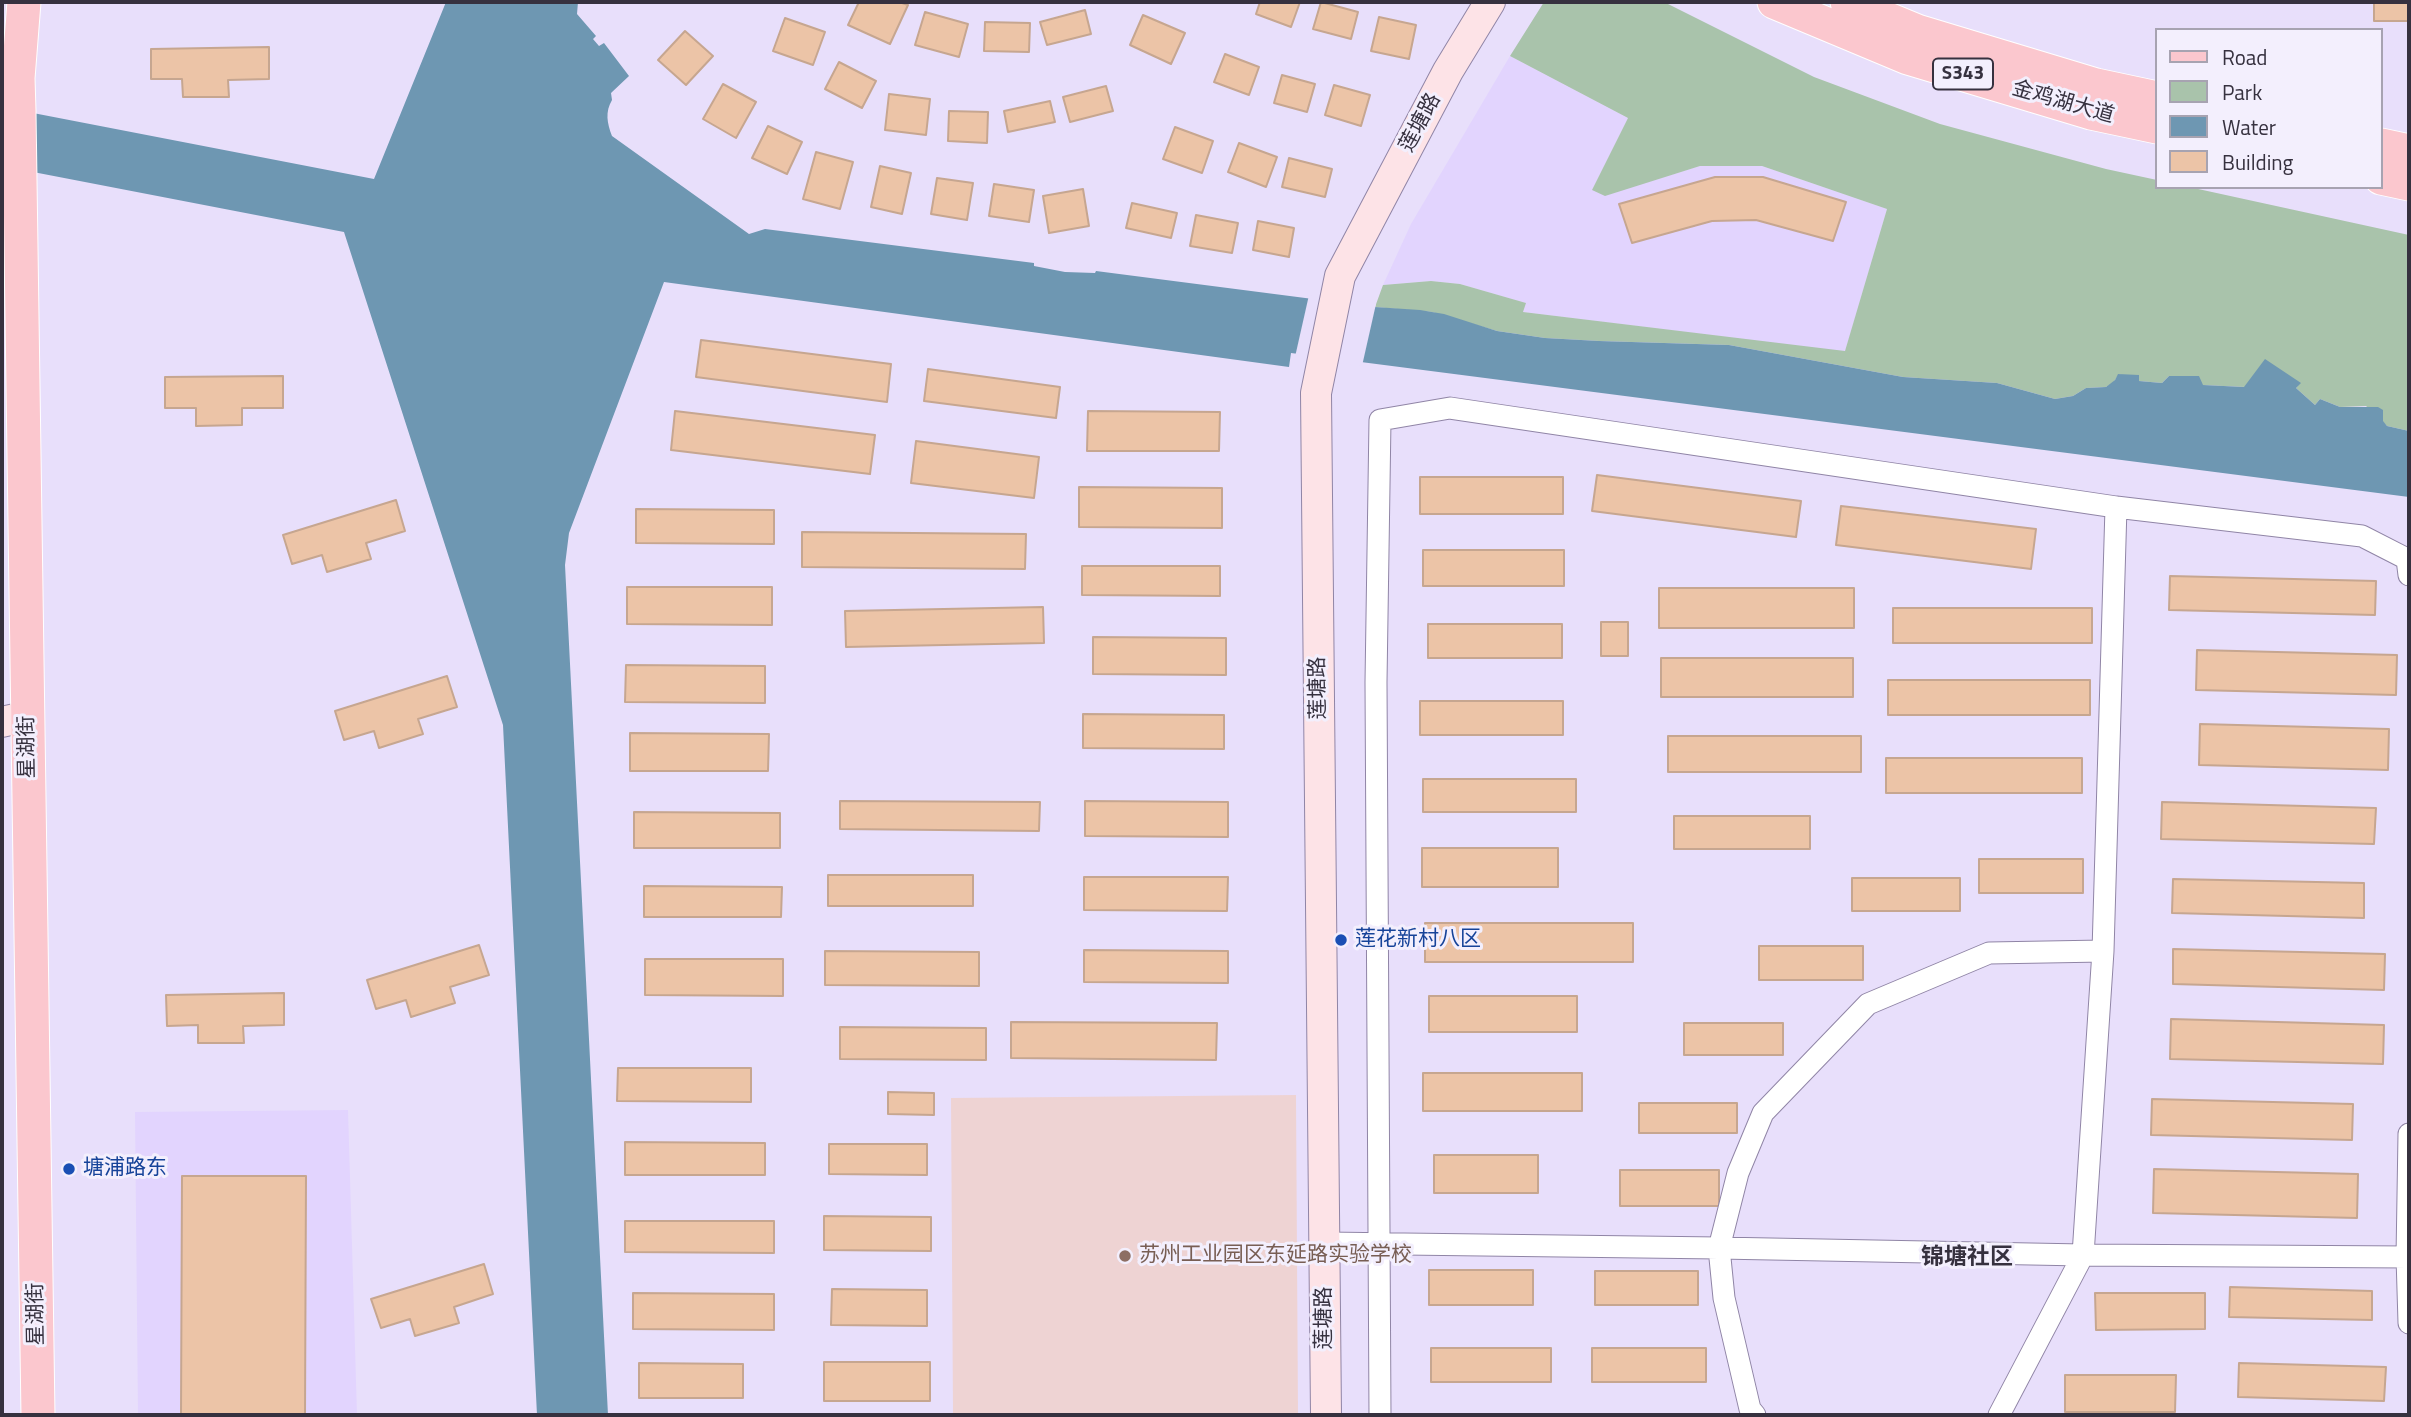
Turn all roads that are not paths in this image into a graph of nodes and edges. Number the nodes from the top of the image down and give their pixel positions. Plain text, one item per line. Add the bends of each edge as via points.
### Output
1 (14, 2) edge
2 (24, 2) edge
3 (1490, 2) edge
4 (1774, 2) edge
5 (1847, 2) edge
6 (18, 95) junction
7 (2156, 98) edge
8 (2156, 127) edge
9 (2383, 145) edge
10 (2409, 151) edge
11 (2383, 178) edge
12 (2409, 184) edge
13 (2116, 507) junction
14 (2409, 575) edge
15 (10, 717) edge
16 (2103, 951) junction
17 (2409, 1134) edge
18 (1325, 1243) junction
19 (1379, 1244) junction
20 (1718, 1248) junction
21 (2083, 1255) junction
22 (2408, 1257) edge
23 (2409, 1322) edge
24 (38, 1415) edge
25 (1326, 1415) edge
26 (1380, 1415) edge
27 (1755, 1415) edge
28 (1999, 1415) edge

1 - 6 main road, 星湖街
2 - 6 main road, 星湖街
3 - 18 street, 莲塘路 via 1448,71 1340,276 1316,393
4 - 8 main road, 金鸡湖大道 / S343 via 1908,58 2091,113
5 - 7 main road, 金鸡湖大道 / S343 via 1917,31 2096,85
6 - 15 main road, 星湖街
9 - 10 main road
11 - 12 main road
13 - 14 street via 2362,536 2407,559
13 - 16 street
13 - 19 street via 1450,408 1380,419 1376,681
15 - 24 main road, 星湖街
16 - 20 street via 1989,953 1868,1004 1763,1113 1738,1173
16 - 21 street
17 - 22 street
18 - 19 street
18 - 25 street, 莲塘路
19 - 20 street
19 - 26 street
20 - 21 street
20 - 27 street via 1724,1298
21 - 22 street
21 - 28 street
22 - 23 street

